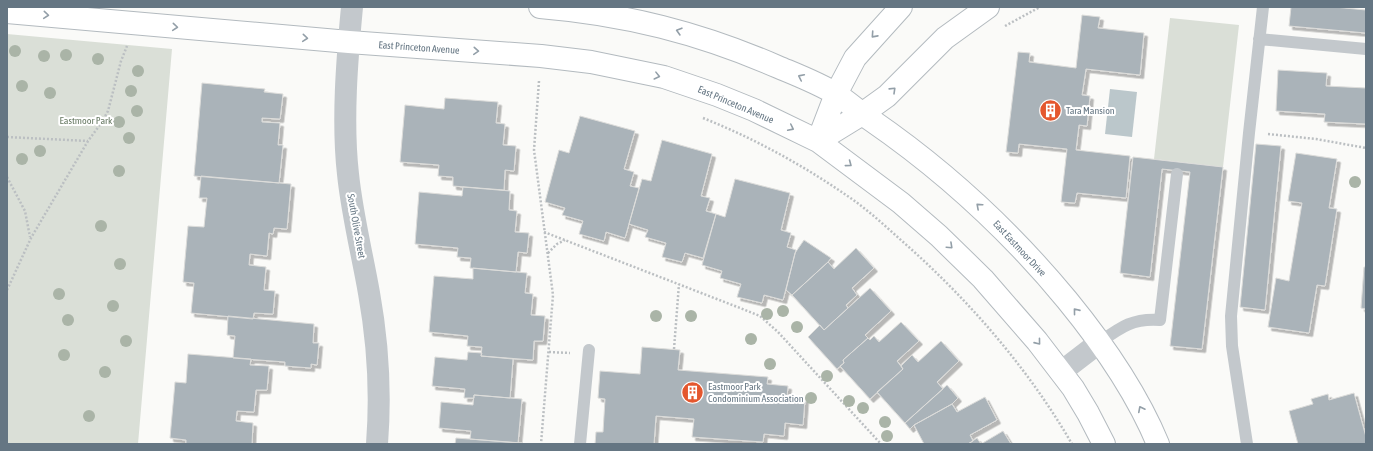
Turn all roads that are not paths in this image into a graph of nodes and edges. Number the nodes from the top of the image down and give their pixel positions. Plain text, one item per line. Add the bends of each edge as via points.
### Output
1 (352, 7) edge
2 (540, 7) edge
3 (901, 7) edge
4 (988, 7) edge
5 (1263, 7) edge
6 (570, 8) edge
7 (7, 12) edge
8 (1260, 39) junction
9 (349, 42) junction
10 (1366, 49) edge
11 (836, 94) junction
12 (862, 114) junction
13 (818, 141) junction
14 (1177, 174) dead end
15 (1100, 342) junction
16 (589, 350) dead end
17 (1061, 372) junction
18 (377, 444) edge
19 (580, 444) edge
20 (1104, 444) edge
21 (1158, 444) edge
22 (1247, 444) edge

1 - 9 street, South Olive Street
2 - 6 main road
3 -> 11 main road via 855,58
12 -> 4 main road via 887,96 945,38
5 - 8 lane
11 -> 6 main road via 766,61 712,40 655,24
7 -> 9 main road, East Princeton Avenue
8 - 10 lane
8 - 22 lane via 1230,326
9 -> 13 main road, East Princeton Avenue via 541,56 638,71 717,95
9 - 18 street, South Olive Street via 346,157 375,339 379,399
11 - 12 main road, East Eastmoor Drive
11 - 13 main road
12 - 13 main road
15 -> 12 main road, East Eastmoor Drive via 1054,284 990,216 940,171
13 -> 17 main road via 901,203 956,252 1000,297
14 - 15 lane via 1160,320 1143,320 1128,324
15 - 17 street
21 -> 15 main road, East Eastmoor Drive via 1131,388
16 - 19 lane
17 - 20 main road via 1083,404

